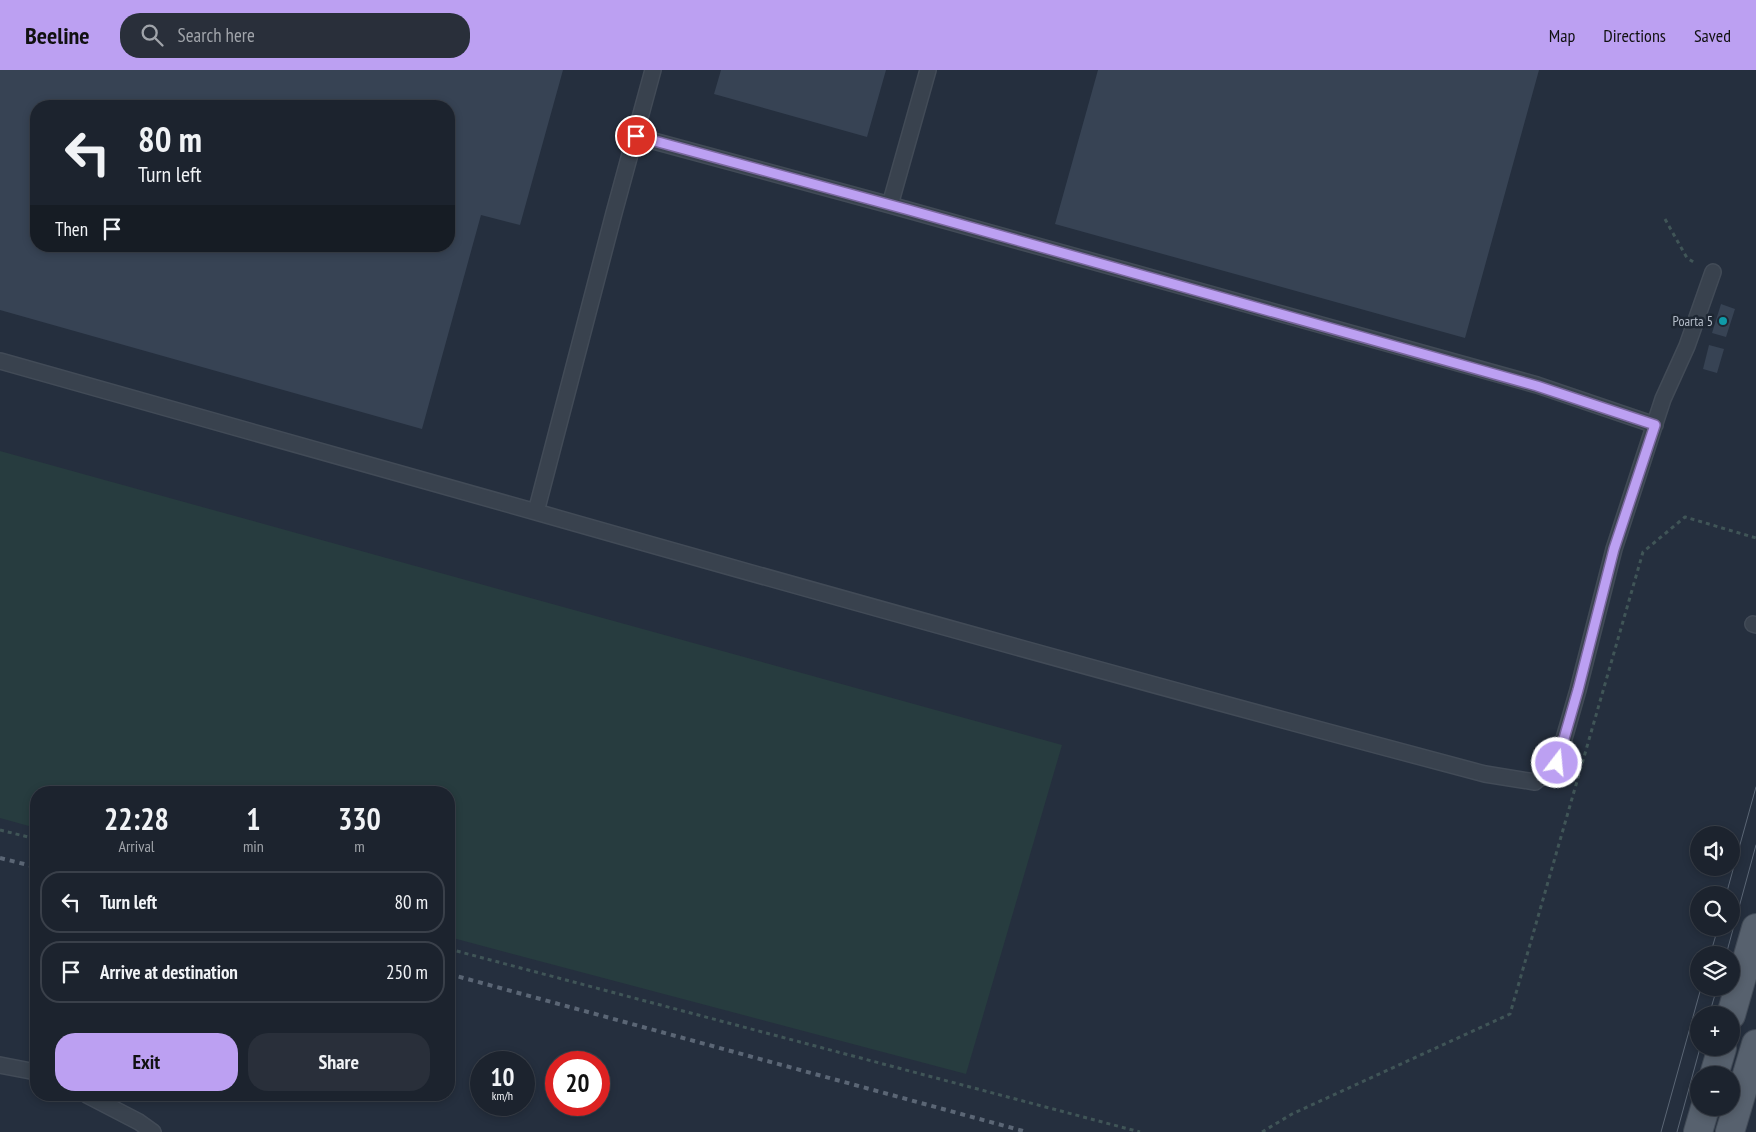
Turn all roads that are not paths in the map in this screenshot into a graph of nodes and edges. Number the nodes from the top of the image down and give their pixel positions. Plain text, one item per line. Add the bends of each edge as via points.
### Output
1 (653, 70) edge
2 (928, 70) edge
3 (636, 136) junction
4 (890, 205) junction
5 (1713, 272) road end
6 (0, 361) edge
7 (1655, 425) junction
8 (536, 512) junction
9 (1756, 928) edge
10 (1734, 1006) edge
11 (1756, 1044) edge
12 (0, 1065) edge
13 (30, 1071) edge
14 (99, 1101) edge
15 (1703, 1116) edge
16 (152, 1132) edge
17 (1698, 1132) edge
18 (1730, 1132) edge

1 - 3 lane
2 - 4 lane
3 - 4 lane
3 - 8 lane
4 - 7 lane via 1537,386
5 - 7 lane
6 - 8 lane
7 - 8 lane via 1614,549 1557,763 1535,782 1485,774 1181,693
9 - 10 main road
11 - 18 main road
12 - 13 lane
14 - 16 lane
15 - 17 main road

